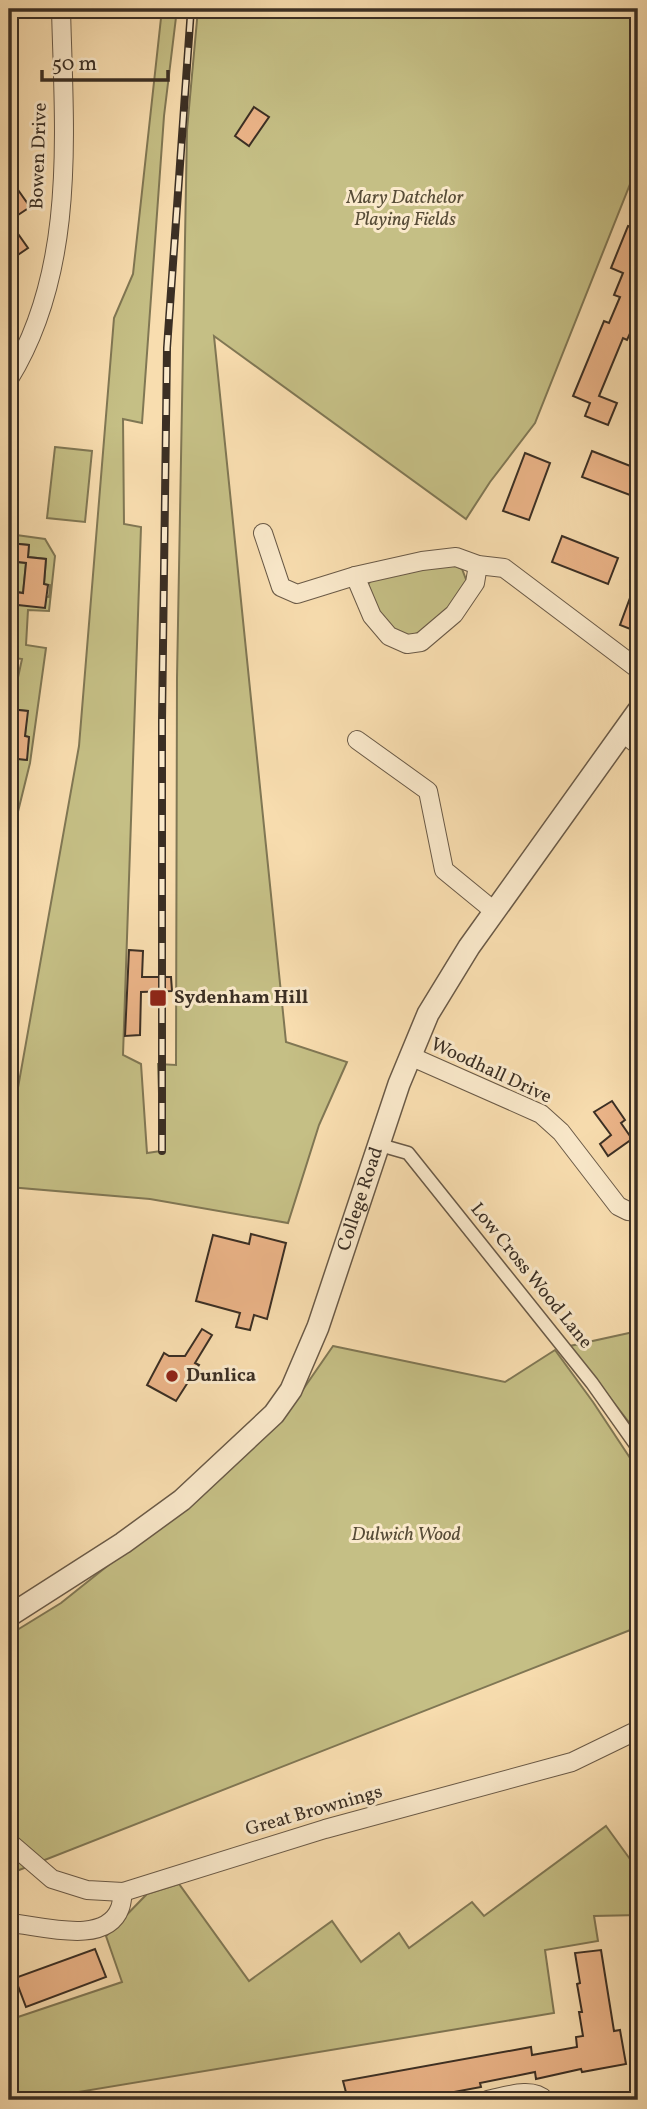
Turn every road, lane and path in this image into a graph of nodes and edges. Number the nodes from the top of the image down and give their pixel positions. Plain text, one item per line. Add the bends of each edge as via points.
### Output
1 (61, 9) edge
2 (9, 379) edge
3 (263, 533) dead end
4 (478, 565) junction
5 (355, 576) junction
6 (638, 669) edge
7 (638, 711) edge
8 (630, 739) edge
9 (356, 740) dead end
10 (494, 912) junction
11 (410, 1056) junction
12 (380, 1145) junction
13 (638, 1212) edge
14 (638, 1448) edge
15 (9, 1616) edge
16 (638, 1730) edge
17 (9, 1842) edge
18 (123, 1892) junction
19 (9, 1923) edge
20 (488, 2100) edge
21 (545, 2100) edge

1 - 2 street, Bowen Drive via 65,151 52,264 37,322
3 - 5 street via 281,587 290,592 297,594
4 - 5 street via 456,557
4 - 5 street via 475,583 454,614 421,642 407,644 389,636 372,616
4 - 6 street via 504,568
7 - 8 street, College Road
8 - 10 street, College Road
9 - 10 street via 428,791 444,870
10 - 11 street, College Road via 447,980
11 - 12 street, College Road
11 - 13 street, Woodhall Drive via 541,1114 561,1132 618,1206
12 - 14 street, Low Cross Wood Lane via 408,1153 592,1383
12 - 15 street, College Road via 306,1359 274,1414 182,1500
16 - 18 street, Great Brownings via 572,1762 325,1829
17 - 18 street, Great Brownings via 52,1879 86,1890
18 - 19 street via 112,1921 96,1930
20 - 21 street via 529,2093

